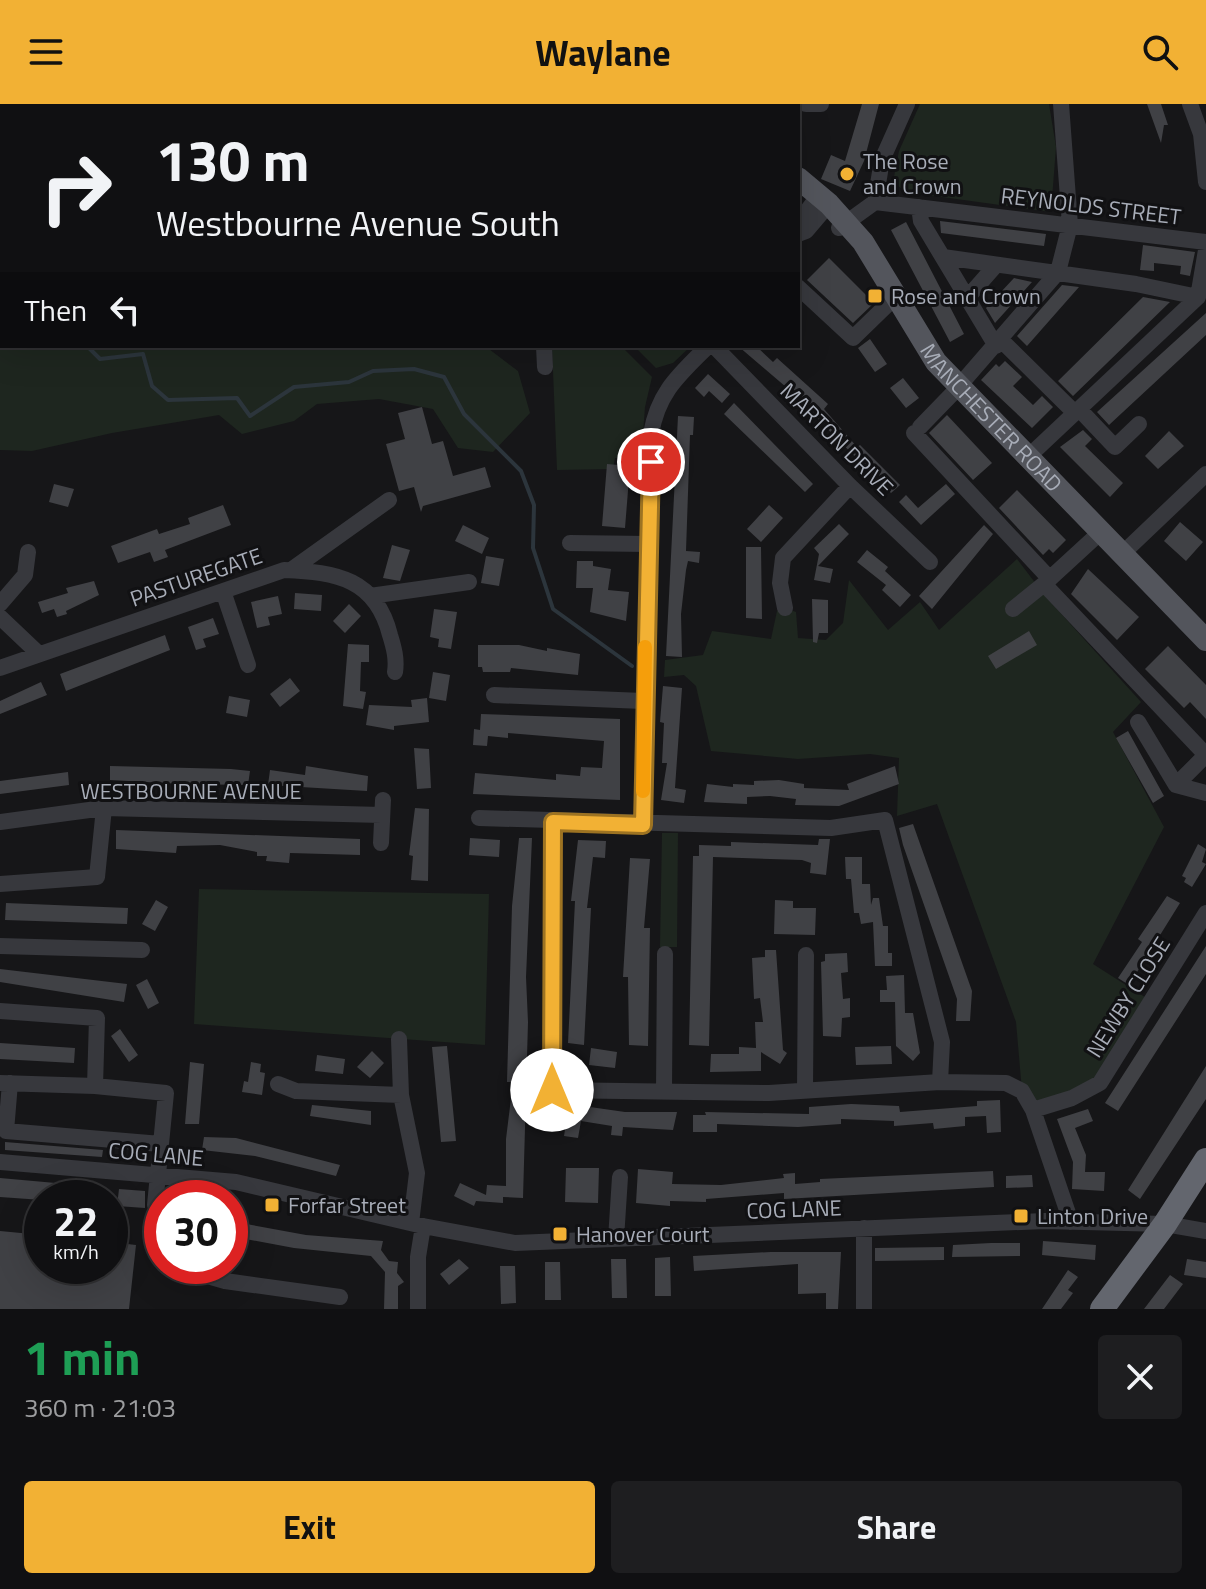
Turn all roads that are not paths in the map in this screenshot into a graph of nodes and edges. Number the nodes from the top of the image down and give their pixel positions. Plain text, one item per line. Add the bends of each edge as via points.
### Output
1 (806, 104) edge
2 (821, 104) edge
3 (907, 104) edge
4 (1061, 104) edge
5 (1190, 104) edge
6 (800, 181) edge
7 (1206, 182) edge
8 (816, 202) edge
9 (875, 202) junction
10 (919, 207) junction
11 (800, 221) edge
12 (1070, 225) junction
13 (842, 226) junction
14 (800, 233) edge
15 (1206, 242) edge
16 (1206, 250) edge
17 (943, 257) junction
18 (996, 265) junction
19 (1058, 272) junction
20 (800, 289) edge
21 (1198, 297) junction
22 (967, 298) junction
23 (888, 304) junction
24 (998, 343) junction
25 (544, 348) edge
26 (706, 348) edge
27 (716, 348) edge
28 (545, 367) dead end
29 (956, 390) junction
30 (1077, 411) junction
31 (1139, 424) dead end
32 (1024, 461) junction
33 (1206, 474) edge
34 (850, 486) junction
35 (389, 500) dead end
36 (1097, 536) junction
37 (570, 543) dead end
38 (648, 544) junction
39 (28, 552) dead end
40 (1119, 558) junction
41 (930, 562) dead end
42 (291, 570) junction
43 (1047, 581) junction
44 (469, 582) dead end
45 (223, 591) junction
46 (370, 596) junction
47 (0, 604) edge
48 (785, 608) dead end
49 (1013, 609) dead end
50 (1173, 614) junction
51 (0, 617) edge
52 (1206, 640) edge
53 (39, 654) junction
54 (1206, 656) edge
55 (248, 665) dead end
56 (0, 668) edge
57 (395, 672) dead end
58 (494, 695) dead end
59 (643, 701) junction
60 (1138, 722) dead end
61 (1206, 755) edge
62 (1176, 785) junction
63 (1206, 793) edge
64 (104, 808) junction
65 (479, 818) dead end
66 (0, 822) edge
67 (553, 822) junction
68 (643, 825) junction
69 (381, 843) dead end
70 (0, 884) edge
71 (1206, 913) edge
72 (0, 946) edge
73 (142, 950) dead end
74 (806, 955) dead end
75 (669, 961) dead end
76 (0, 1011) edge
77 (399, 1039) dead end
78 (940, 1082) junction
79 (5, 1083) edge
80 (278, 1084) dead end
81 (95, 1086) junction
82 (664, 1091) junction
83 (805, 1091) junction
84 (401, 1095) junction
85 (1033, 1110) junction
86 (161, 1144) junction
87 (1206, 1160) edge
88 (0, 1162) edge
89 (158, 1176) junction
90 (620, 1177) dead end
91 (158, 1180) edge
92 (1071, 1222) junction
93 (1165, 1224) junction
94 (417, 1225) junction
95 (864, 1228) junction
96 (1206, 1231) edge
97 (616, 1239) junction
98 (247, 1284) edge
99 (340, 1297) dead end
100 (418, 1309) edge
101 (864, 1309) edge
102 (1102, 1309) edge

1 - 2 street
3 - 9 street via 882,160
4 - 12 street
5 - 7 street via 1201,134
6 - 8 main road, MANCHESTER ROAD
8 - 11 street
8 - 13 main road, MANCHESTER ROAD
8 - 14 street via 806,231
9 - 10 street, REYNOLDS STREET
9 - 13 street
10 - 12 street, REYNOLDS STREET
10 - 17 street via 921,221
12 - 15 street, REYNOLDS STREET
12 - 19 street
13 - 23 main road, MANCHESTER ROAD
13 - 29 main road, MANCHESTER ROAD via 874,259
16 - 21 street
17 - 18 street
17 - 22 street
18 - 19 street
18 - 22 street
19 - 21 street
19 - 24 street
20 - 23 street via 853,338
21 - 30 street
22 - 24 street
23 - 29 main road, MANCHESTER ROAD via 926,365
24 - 29 street
24 - 30 street
25 - 28 street
26 - 38 street via 667,388 655,410
27 - 34 street, MARTON DRIVE
29 - 32 main road, MANCHESTER ROAD
29 - 43 street via 917,430
30 - 31 street via 1115,447
30 - 32 street
32 - 36 main road, MANCHESTER ROAD
33 - 40 street
34 - 41 street, MARTON DRIVE
34 - 48 street via 783,558
35 - 42 street
36 - 40 main road, MANCHESTER ROAD
36 - 43 street
37 - 38 street
38 - 59 street
39 - 47 street via 25,575
40 - 50 main road, MANCHESTER ROAD
42 - 45 street, PASTUREGATE
42 - 46 street, PASTUREGATE via 355,582
43 - 49 street
43 - 61 street
44 - 46 street
45 - 53 street, PASTUREGATE
45 - 55 street
46 - 57 street via 383,608
50 - 52 main road, MANCHESTER ROAD
50 - 54 main road, MANCHESTER ROAD
51 - 53 street
53 - 56 street, PASTUREGATE
58 - 59 street
59 - 68 street
60 - 62 street
61 - 62 street
62 - 63 street
64 - 66 street, WESTBOURNE AVENUE
64 - 69 street, WESTBOURNE AVENUE via 383,808
64 - 70 street via 97,877
65 - 67 street
67 - 68 street
67 - 82 street via 552,1090
68 - 78 street via 831,828 885,820 942,1042
71 - 85 street, NEWBY CLOSE via 1100,1083
72 - 73 street
74 - 83 street
75 - 82 street
76 - 81 street via 97,1018
77 - 84 street
78 - 83 street
78 - 85 street via 1006,1083 1022,1091
79 - 81 street
79 - 86 street via 6,1131
80 - 84 street via 296,1091
81 - 86 street via 166,1093
82 - 83 street
84 - 94 street via 417,1173
85 - 92 street
86 - 89 street
87 - 93 highway
88 - 89 street, COG LANE
89 - 91 street
89 - 94 street, COG LANE via 236,1182
90 - 97 street
92 - 93 street, COG LANE
92 - 95 street, COG LANE
93 - 96 street, COG LANE
93 - 102 highway
94 - 97 street, COG LANE via 515,1243
94 - 100 street
95 - 97 street, COG LANE
95 - 101 street
98 - 99 street

